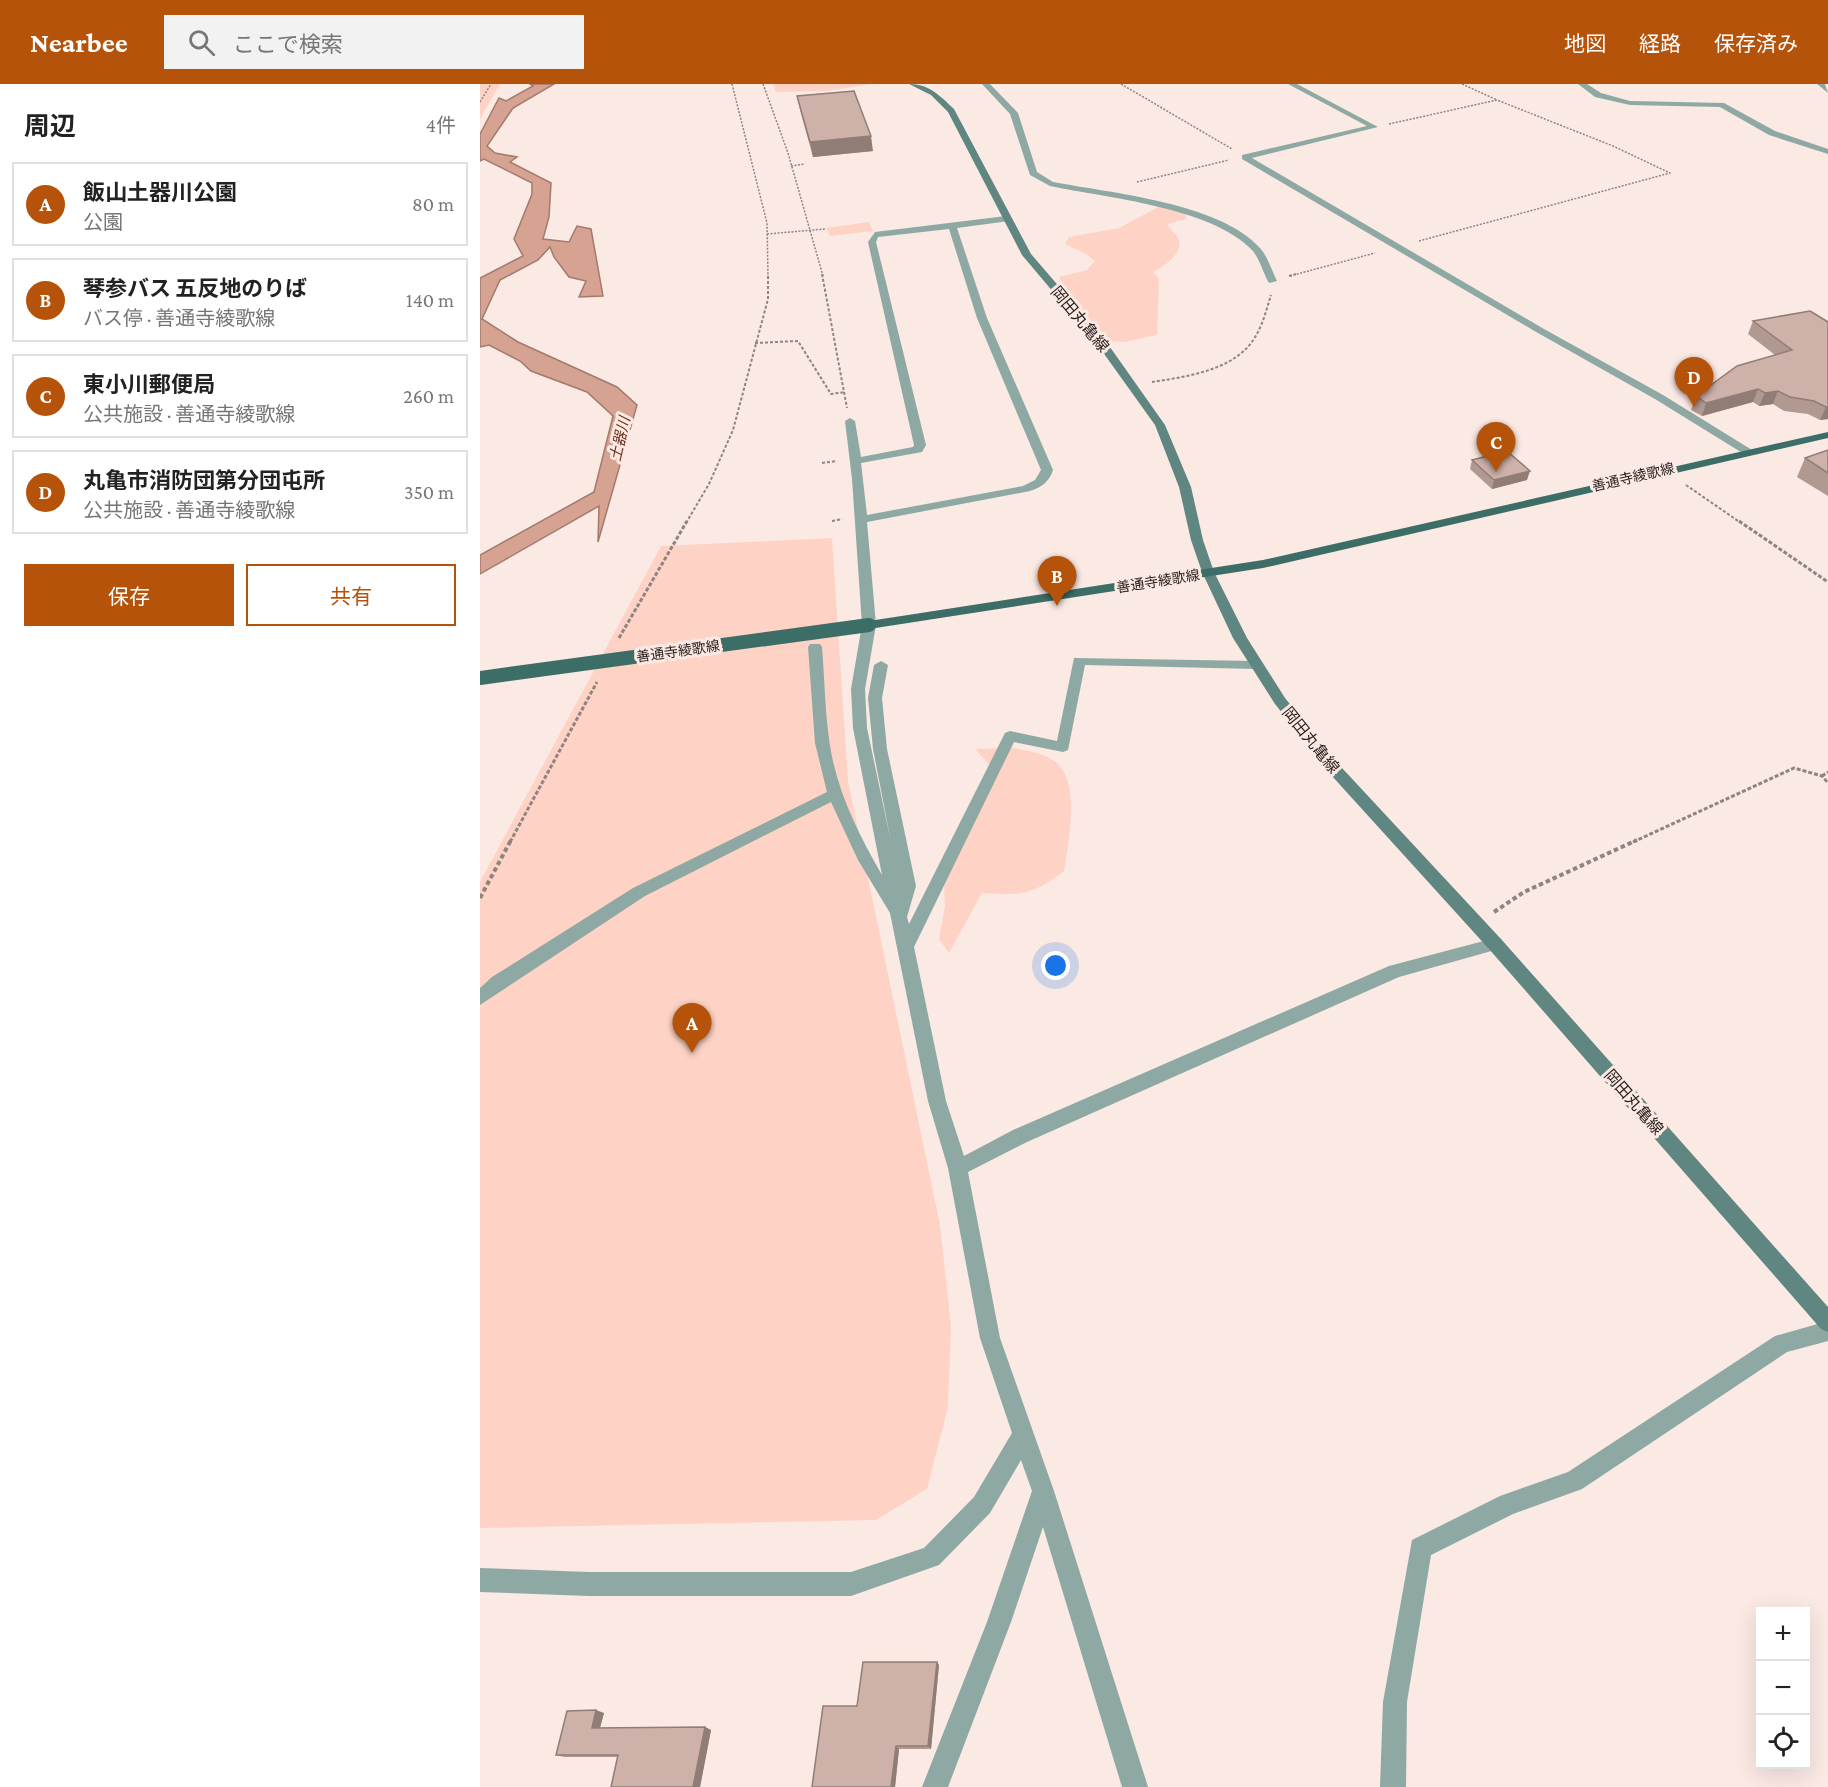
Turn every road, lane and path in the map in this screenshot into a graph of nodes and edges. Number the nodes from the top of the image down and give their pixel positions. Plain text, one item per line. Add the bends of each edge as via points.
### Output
1 (491, 84) edge
2 (732, 84) edge
3 (764, 84) edge
4 (913, 84) edge
5 (986, 84) edge
6 (1121, 84) edge
7 (1292, 84) edge
8 (1462, 84) edge
9 (1582, 84) edge
10 (1821, 84) edge
11 (1828, 91) edge
12 (1497, 100) junction
13 (480, 102) edge
14 (1374, 127) junction
15 (1828, 152) edge
16 (1245, 157) junction
17 (805, 164) dead end
18 (791, 166) junction
19 (1135, 182) dead end
20 (1006, 219) junction
21 (952, 225) junction
22 (809, 229) junction
23 (825, 229) dead end
24 (767, 234) junction
25 (1398, 247) junction
26 (1272, 281) junction
27 (755, 343) junction
28 (1134, 385) junction
29 (845, 392) junction
30 (850, 421) joint
31 (1828, 435) edge
32 (1748, 452) junction
33 (855, 461) junction
34 (1663, 470) junction
35 (861, 520) junction
36 (1208, 572) junction
37 (1828, 582) edge
38 (869, 625) junction
39 (616, 644) dead end
40 (815, 647) dead end
41 (880, 665) dead end
42 (1256, 665) junction
43 (480, 678) edge
44 (598, 680) dead end
45 (1828, 772) edge
46 (1822, 776) junction
47 (1828, 783) edge
48 (837, 794) junction
49 (480, 898) edge
50 (900, 915) junction
51 (1476, 923) junction
52 (1495, 944) junction
53 (906, 946) junction
54 (480, 998) edge
55 (958, 1168) junction
56 (1826, 1319) edge
57 (1023, 1436) junction
58 (1043, 1491) junction
59 (480, 1580) edge
60 (935, 1787) edge
61 (1135, 1787) edge
62 (1393, 1787) edge

1 - 13 path
2 - 24 path via 764,206
3 - 18 path
4 - 20 main road, 岡田丸亀線 via 934,93 951,111
5 - 26 street via 1014,113 1038,178 1050,184 1192,212 1244,238 1258,251
6 - 16 path
7 - 14 street
8 - 12 path
9 - 15 street via 1598,95 1630,103 1721,105 1765,130
10 - 11 street
12 - 14 path
12 - 25 path via 1670,173
14 - 16 street
16 - 19 path
16 - 25 street
17 - 18 path
18 - 22 path
20 - 21 street
20 - 28 main road, 岡田丸亀線 via 1028,255
21 - 33 street via 880,233 872,242 920,446 909,454
21 - 35 street via 981,318 1047,470 1045,478 1026,489
22 - 23 path
22 - 24 path
22 - 29 path via 823,277
24 - 27 path via 768,299
25 - 26 path
25 - 32 street
26 - 28 path via 1258,332 1245,350 1216,366
27 - 29 path via 798,341 831,394
27 - 39 path via 733,430 709,484
28 - 36 main road, 岡田丸亀線 via 1173,450
29 - 30 path
30 - 33 street
31 - 32 main road, 善通寺綾歌線
32 - 34 main road, 善通寺綾歌線
33 - 35 street
34 - 36 main road, 善通寺綾歌線 via 1275,561
34 - 37 path
35 - 38 street
36 - 38 main road, 善通寺綾歌線
36 - 42 main road, 岡田丸亀線
38 - 43 main road, 善通寺綾歌線, bridge
38 - 50 street via 858,688 860,728
40 - 48 street via 825,758
41 - 50 street via 875,698 880,749 908,886
42 - 51 main road, 岡田丸亀線 via 1337,772
42 - 53 street via 1079,661 1063,747 1010,736
44 - 49 path
45 - 46 path
46 - 47 path
46 - 51 path via 1794,768 1524,892
48 - 50 street via 870,871
48 - 54 street via 639,892 498,982
50 - 53 street
51 - 52 main road, 岡田丸亀線
52 - 55 street via 1395,971 1020,1136
52 - 56 main road, 岡田丸亀線
53 - 55 street via 937,1101
55 - 57 street via 990,1338
56 - 62 street via 1782,1343 1574,1481 1508,1504 1420,1548 1395,1702
57 - 58 street
57 - 59 street via 982,1505 931,1557 851,1584
58 - 60 street via 999,1622
58 - 61 street

